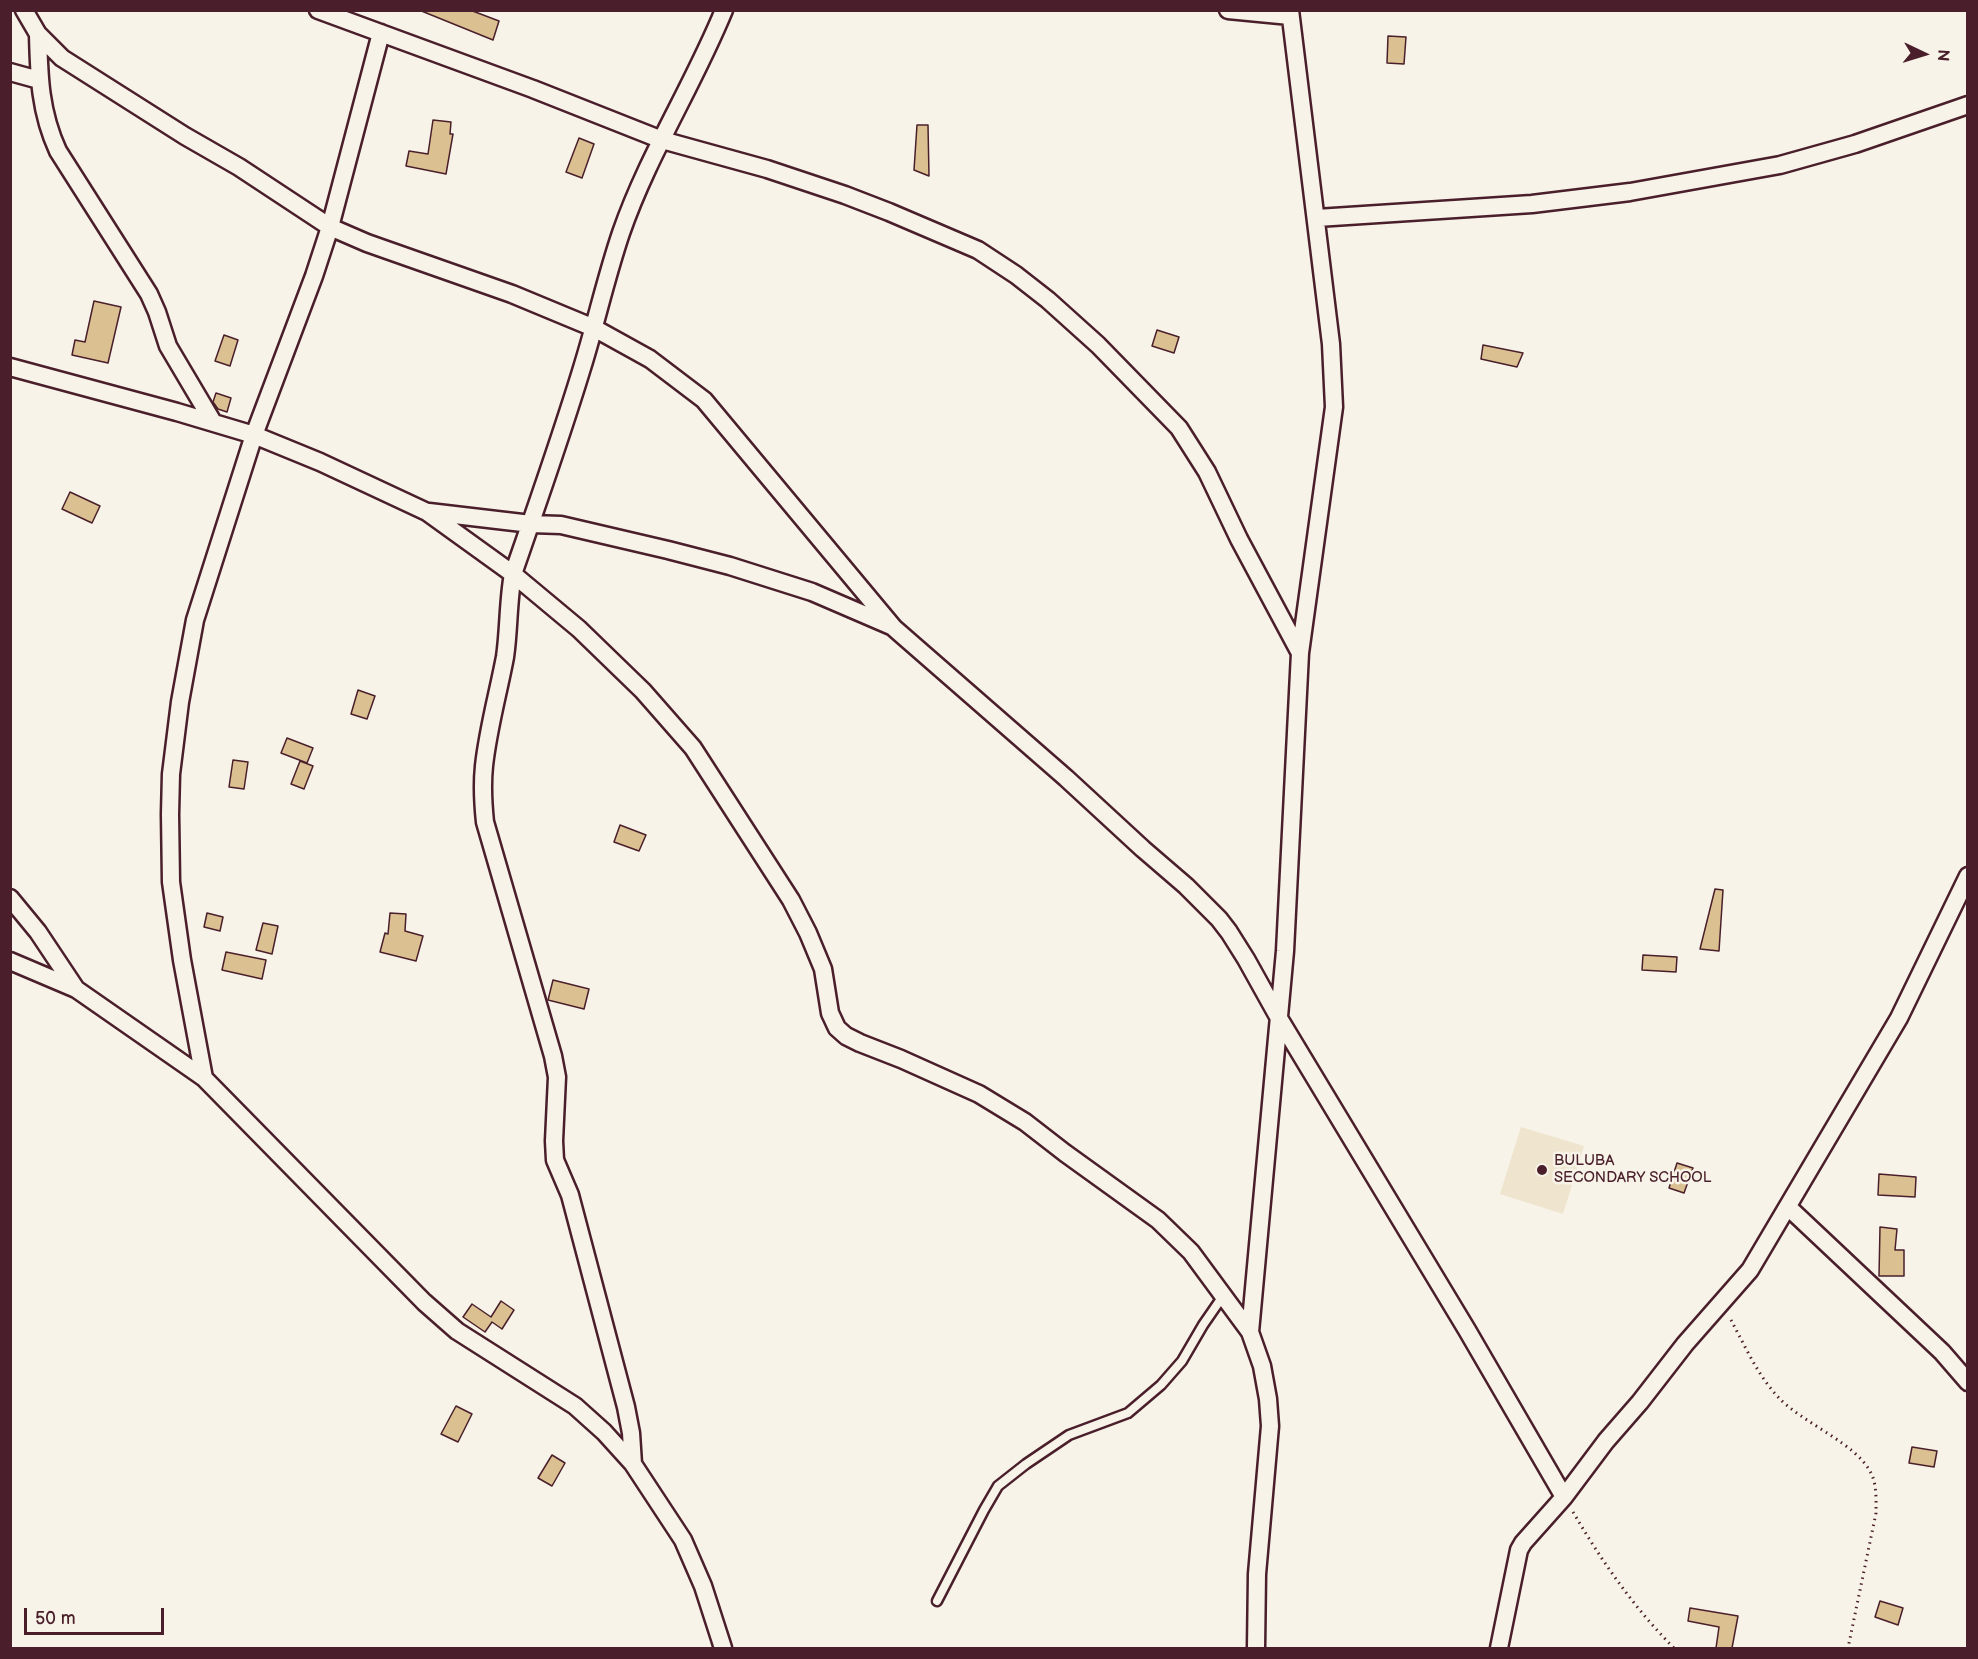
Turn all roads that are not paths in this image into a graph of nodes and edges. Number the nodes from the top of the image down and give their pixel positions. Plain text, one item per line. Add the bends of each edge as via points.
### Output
1 (24, 10) edge
2 (318, 10) edge
3 (724, 10) edge
4 (1228, 10) edge
5 (1290, 13) edge
6 (381, 33) junction
7 (38, 34) junction
8 (10, 72) edge
9 (39, 80) junction
10 (1968, 105) edge
11 (662, 140) junction
12 (1317, 218) junction
13 (330, 227) junction
14 (594, 328) junction
15 (10, 367) edge
16 (213, 422) junction
17 (254, 435) junction
18 (427, 512) junction
19 (531, 524) junction
20 (513, 574) junction
21 (894, 628) junction
22 (1300, 653) junction
23 (1968, 876) edge
24 (10, 898) edge
25 (10, 961) edge
26 (76, 988) junction
27 (1280, 1020) junction
28 (204, 1078) junction
29 (1788, 1207) junction
30 (1223, 1296) junction
31 (1250, 1332) junction
32 (1968, 1382) edge
33 (633, 1464) junction
34 (1564, 1497) junction
35 (938, 1601) dead end
36 (723, 1648) edge
37 (1256, 1648) edge
38 (1499, 1648) edge

1 - 7 street
2 - 6 street
3 - 11 street
4 - 5 street
5 - 12 street
6 - 11 street
6 - 13 street
7 - 9 street
7 - 13 street via 62,58
8 - 9 street
9 - 16 street via 48,129 58,152 149,294 168,346
10 - 12 street via 1780,165 1630,192 1532,204
11 - 14 street via 621,233
11 - 22 street via 767,169 889,212 978,250 1048,300 1179,428 1207,472
12 - 22 street via 1334,407
13 - 14 street
13 - 17 street
14 - 19 street
14 - 21 street via 650,359 704,400
15 - 16 street
16 - 17 street
17 - 18 street
17 - 28 street via 195,620 171,774 171,882
18 - 19 street
18 - 20 street
19 - 20 street
19 - 21 street via 561,525 730,566 812,592
20 - 30 street via 579,629 643,691 693,748 808,933 823,969 830,1013 837,1028 860,1043 979,1094 1025,1122 1158,1220 1191,1252
20 - 33 street via 505,655 484,766 485,822 558,1077 555,1160 570,1195 626,1407
21 - 27 street via 1219,919
22 - 27 street
23 - 29 street via 1899,1018
24 - 26 street
25 - 26 street
26 - 28 street
27 - 31 street
27 - 34 street
28 - 33 street via 424,1302 457,1331 574,1406
29 - 32 street via 1942,1352
29 - 34 street via 1750,1270 1684,1344
30 - 31 street
30 - 35 lane via 1182,1361 1128,1413 1068,1435 998,1486
31 - 37 street via 1262,1366 1270,1426 1257,1574
33 - 36 street via 682,1540 703,1586
34 - 38 street via 1519,1550

